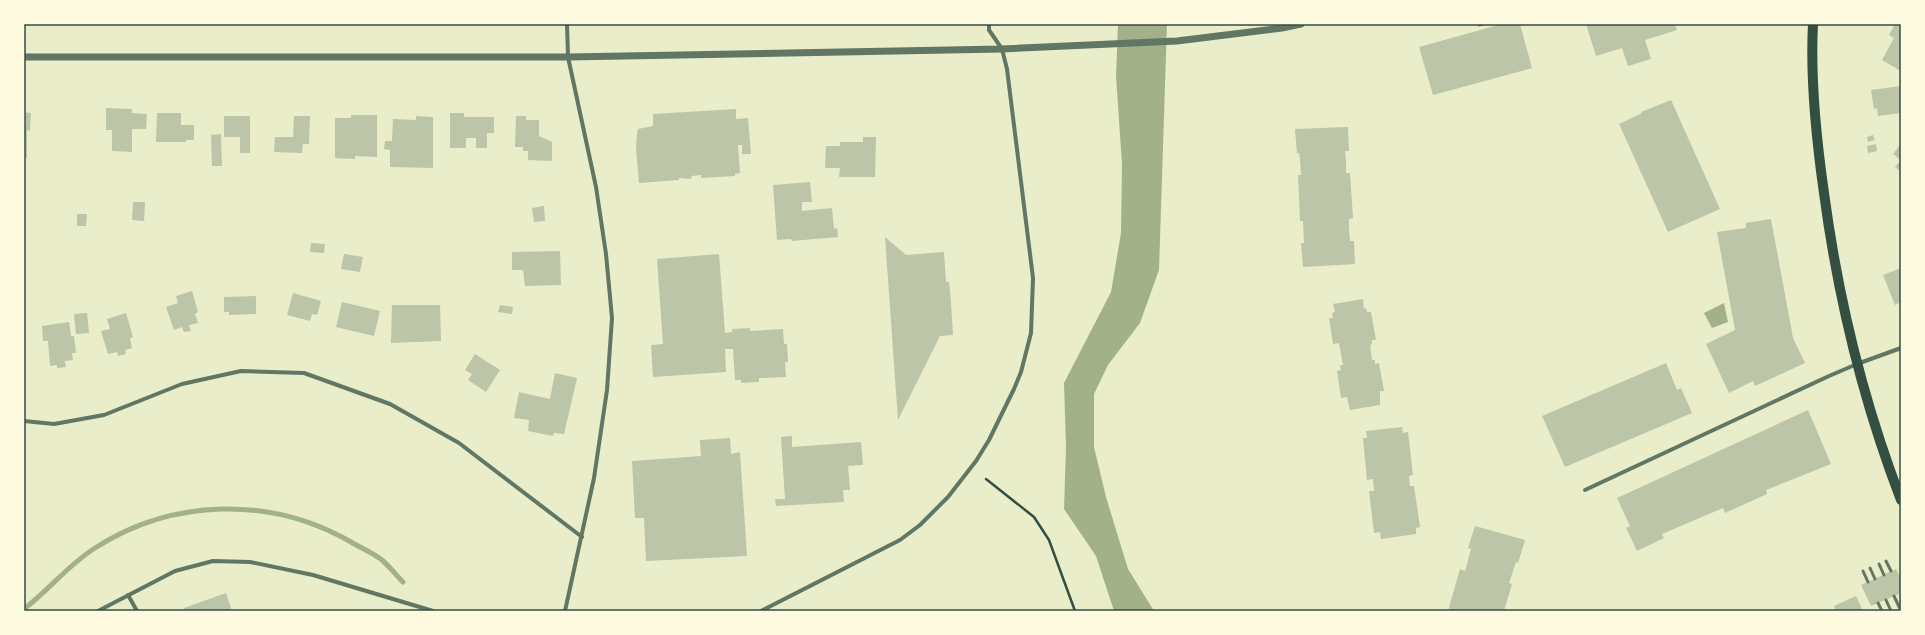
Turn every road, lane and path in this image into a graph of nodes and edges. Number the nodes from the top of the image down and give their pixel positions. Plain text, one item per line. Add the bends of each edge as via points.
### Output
1 (567, 24) edge
2 (990, 24) edge
3 (1301, 24) edge
4 (1484, 24) edge
5 (1479, 25) dead end
6 (1811, 26) edge
7 (1002, 49) junction
8 (24, 57) edge
9 (568, 58) junction
10 (1901, 348) edge
11 (1857, 364) junction
12 (24, 421) edge
13 (986, 479) dead end
14 (1585, 490) dead end
15 (1901, 500) edge
16 (582, 537) junction
17 (1886, 561) dead end
18 (1879, 564) dead end
19 (1870, 568) dead end
20 (1863, 571) dead end
21 (1891, 571) dead end
22 (1884, 575) dead end
23 (1875, 579) dead end
24 (1868, 582) dead end
25 (128, 595) junction
26 (1894, 596) dead end
27 (1886, 600) dead end
28 (1878, 603) dead end
29 (98, 611) edge
30 (137, 611) edge
31 (433, 611) edge
32 (564, 611) edge
33 (761, 611) edge
34 (1075, 611) edge
35 (1882, 611) edge
36 (1891, 611) edge
37 (1900, 611) edge

1 - 9 street
2 - 7 street via 989,30
3 - 7 street via 1177,41
4 - 5 path
6 - 11 main road via 1821,174 1834,261
7 - 9 street
7 - 33 street via 1007,69 1033,278 1031,333 1014,390 976,461 948,497 920,525 900,540
8 - 9 street
9 - 16 street via 596,187 612,318 607,390
10 - 11 street
11 - 14 street
11 - 15 main road via 1882,450
12 - 16 street via 54,424 104,415 182,384 241,371 304,373 390,404 459,443
13 - 34 path via 1034,517 1049,540
16 - 32 street
17 - 21 lane
18 - 22 lane
19 - 23 lane
20 - 24 lane
25 - 29 street
25 - 30 street
25 - 31 street via 175,571 213,561 250,562 313,575
26 - 37 lane
27 - 36 lane
28 - 35 lane

